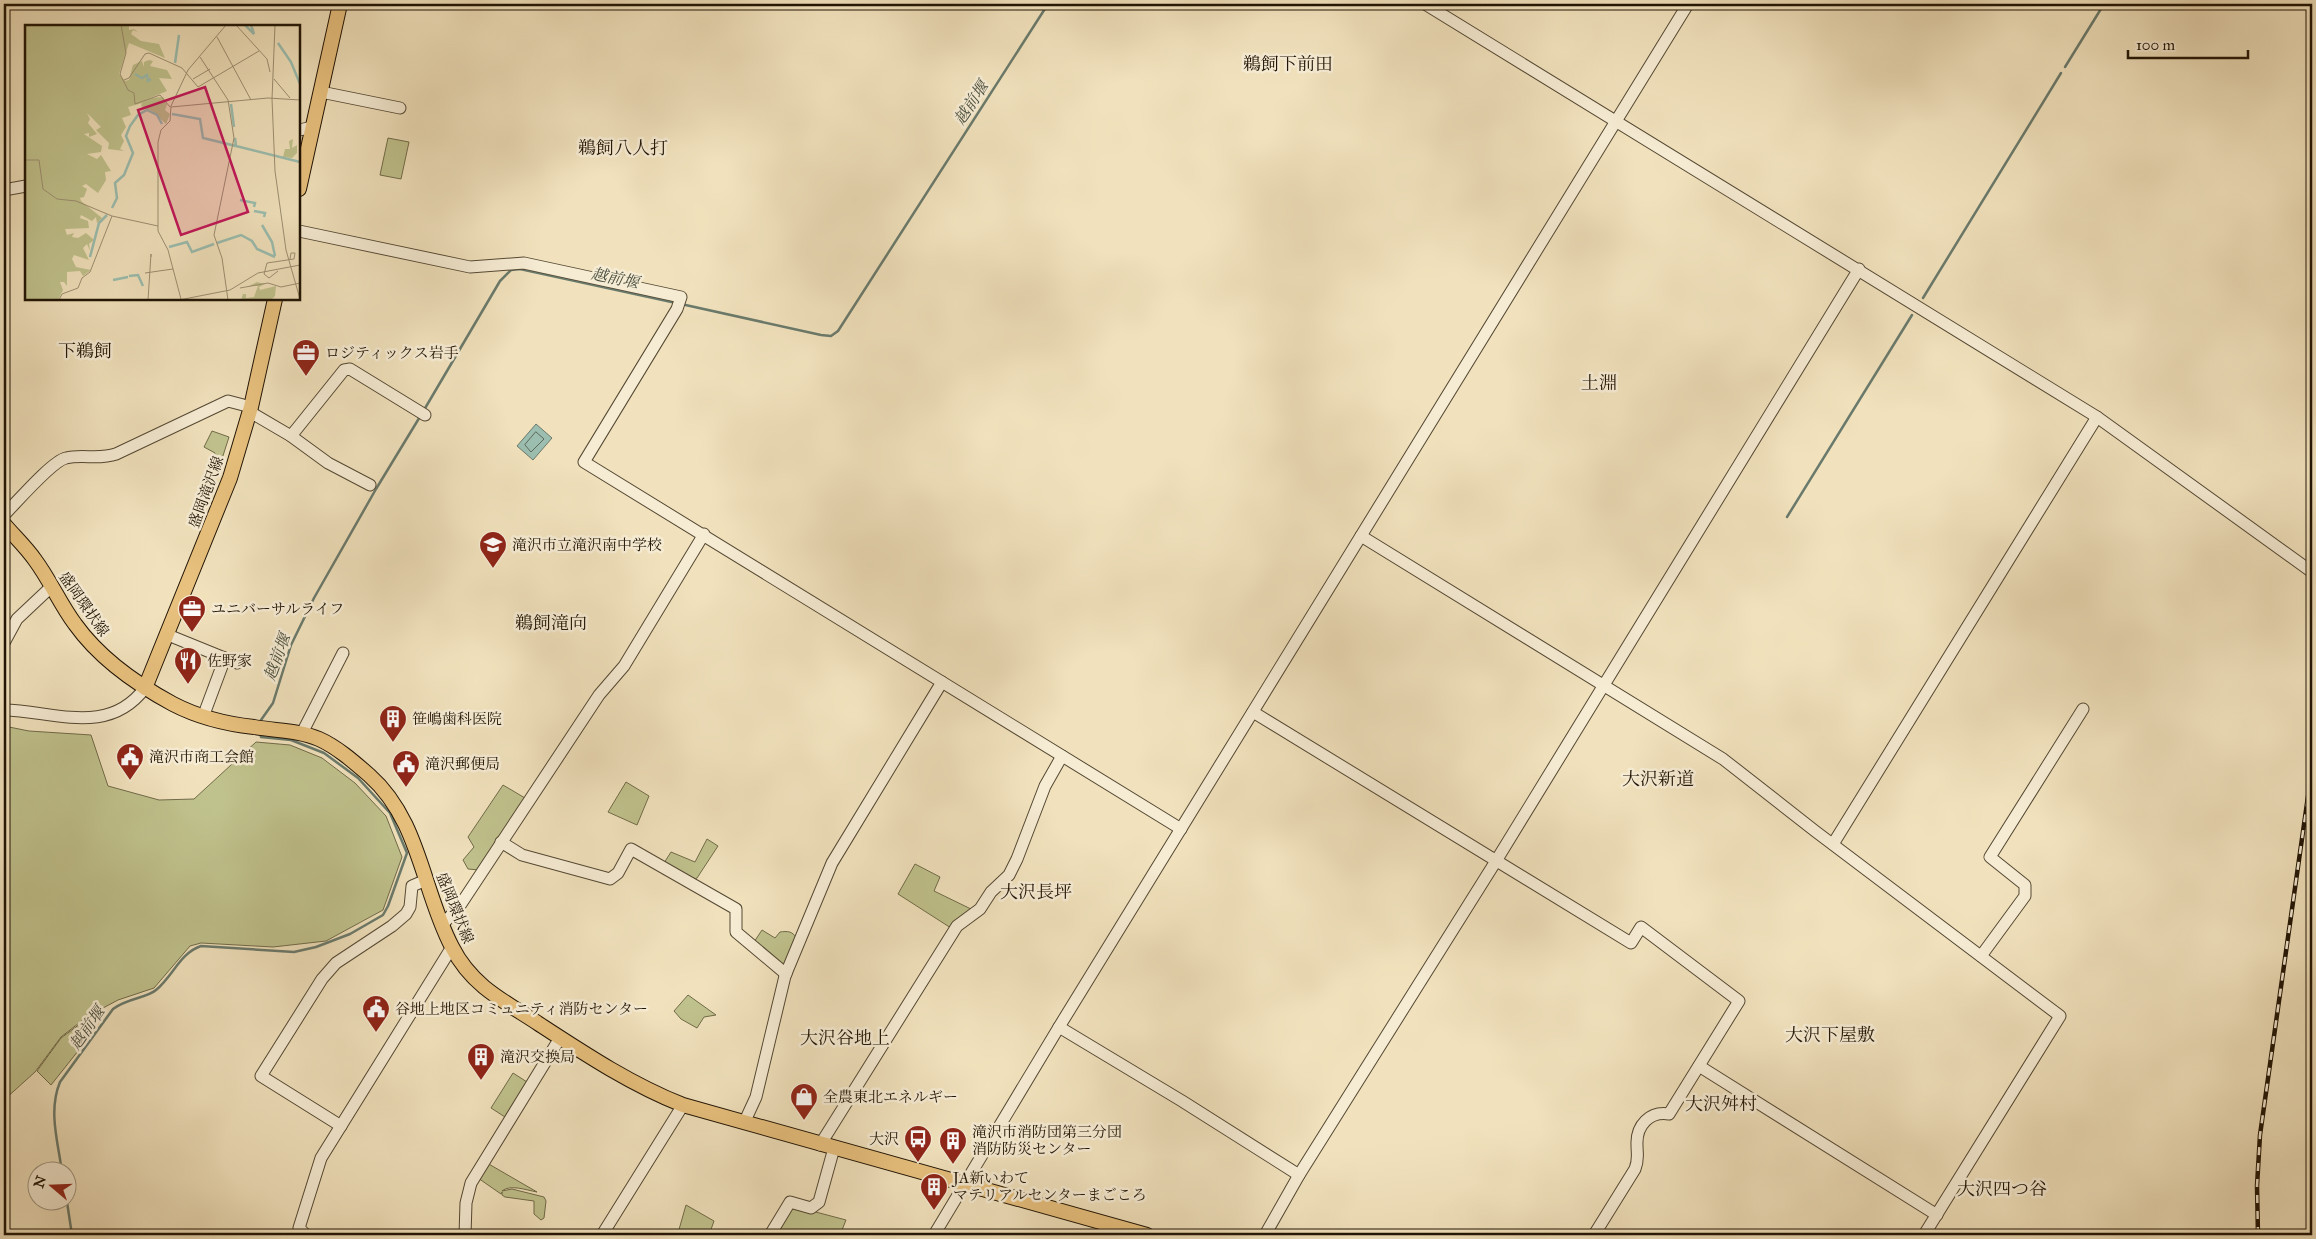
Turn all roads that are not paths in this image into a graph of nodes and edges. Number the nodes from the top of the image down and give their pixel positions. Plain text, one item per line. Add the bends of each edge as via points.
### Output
1 (340, 4) edge
2 (1425, 4) edge
3 (1688, 4) edge
4 (321, 92) junction
5 (400, 108) dead end
6 (1616, 120) junction
7 (313, 126) junction
8 (300, 130) edge
9 (300, 184) edge
10 (25, 186) edge
11 (4, 190) edge
12 (300, 231) edge
13 (1859, 269) junction
14 (274, 300) edge
15 (251, 410) junction
16 (422, 413) dead end
17 (2097, 417) junction
18 (291, 436) junction
19 (370, 485) dead end
20 (4, 515) edge
21 (4, 524) edge
22 (704, 534) junction
23 (1360, 536) junction
24 (2312, 572) edge
25 (51, 587) junction
26 (168, 635) junction
27 (4, 642) edge
28 (343, 653) dead end
29 (225, 658) junction
30 (237, 664) dead end
31 (942, 682) junction
32 (1602, 686) junction
33 (145, 688) junction
34 (2083, 709) dead end
35 (4, 710) edge
36 (1253, 712) junction
37 (203, 717) junction
38 (302, 733) junction
39 (1062, 756) junction
40 (1181, 828) junction
41 (502, 842) junction
42 (1833, 844) junction
43 (1496, 861) junction
44 (426, 880) junction
45 (442, 925) junction
46 (452, 948) junction
47 (1981, 956) junction
48 (786, 974) junction
49 (1059, 1027) junction
50 (560, 1038) junction
51 (1699, 1066) junction
52 (684, 1105) junction
53 (744, 1123) junction
54 (341, 1126) junction
55 (820, 1145) junction
56 (834, 1148) junction
57 (1299, 1175) junction
58 (963, 1184) junction
59 (1937, 1215) junction
60 (306, 1235) edge
61 (464, 1235) edge
62 (602, 1235) edge
63 (770, 1235) edge
64 (934, 1235) edge
65 (1148, 1235) edge
66 (1265, 1235) edge
67 (1594, 1235) edge
68 (1924, 1235) edge

1 - 4 main road
2 - 6 street
3 - 6 street
4 - 5 street
4 - 7 main road
6 - 13 street
6 - 23 street
7 - 8 street
7 - 9 main road
10 - 11 street
12 - 22 street via 470,267 524,263 681,297 584,462
13 - 17 street
13 - 32 street
14 - 15 main road, 盛岡滝沢線
15 - 18 street
15 - 20 street via 228,401 116,454 65,458
15 - 26 main road, 盛岡滝沢線 via 230,478
16 - 18 street via 350,369 344,370
17 - 24 street
17 - 42 street
18 - 19 street via 328,463
21 - 25 main road, 盛岡環状線 via 35,560
22 - 31 street
22 - 41 street via 624,666 599,695
23 - 32 street
23 - 36 street
25 - 27 street via 17,619
25 - 33 main road, 盛岡環状線 via 98,652
26 - 29 street
26 - 33 main road, 盛岡滝沢線
28 - 38 street
29 - 30 street
29 - 37 street
31 - 39 street
31 - 48 street via 832,863
32 - 42 street via 1723,759
32 - 43 street
33 - 35 street via 136,700 93,719
33 - 37 main road, 盛岡環状線
34 - 47 street via 1990,857 2025,885 2025,896
36 - 40 street
36 - 43 street
37 - 38 main road, 盛岡環状線 via 254,728
38 - 44 main road, 盛岡環状線 via 334,747 384,790 410,832
39 - 40 street
39 - 55 street via 1045,786 1009,875 990,892 980,909 957,926
40 - 49 street
41 - 45 street via 459,907
41 - 48 street via 522,855 610,879 618,873 631,849 736,909 736,932
42 - 47 street
43 - 51 street via 1631,943 1641,927 1739,1001
43 - 57 street
44 - 45 main road, 盛岡環状線
44 - 54 street via 412,886 406,914 336,963 322,979 261,1076
45 - 46 main road, 盛岡環状線
46 - 50 main road, 盛岡環状線 via 463,966 485,988
46 - 54 street
47 - 59 street via 2060,1016
48 - 53 street via 756,1097
49 - 57 street
49 - 58 street
50 - 52 main road, 盛岡環状線 via 644,1087
50 - 61 street via 471,1183
51 - 59 street
51 - 67 street via 1669,1114 1652,1114 1645,1120 1638,1135 1639,1159
52 - 53 main road, 盛岡環状線
52 - 62 street
53 - 55 main road, 盛岡環状線
54 - 60 street via 321,1158 313,1180 299,1228
55 - 56 main road, 盛岡環状線
56 - 58 main road, 盛岡環状線
56 - 63 street via 819,1202 811,1208 790,1202
57 - 66 street
58 - 64 street
58 - 65 main road, 盛岡環状線
59 - 68 street

